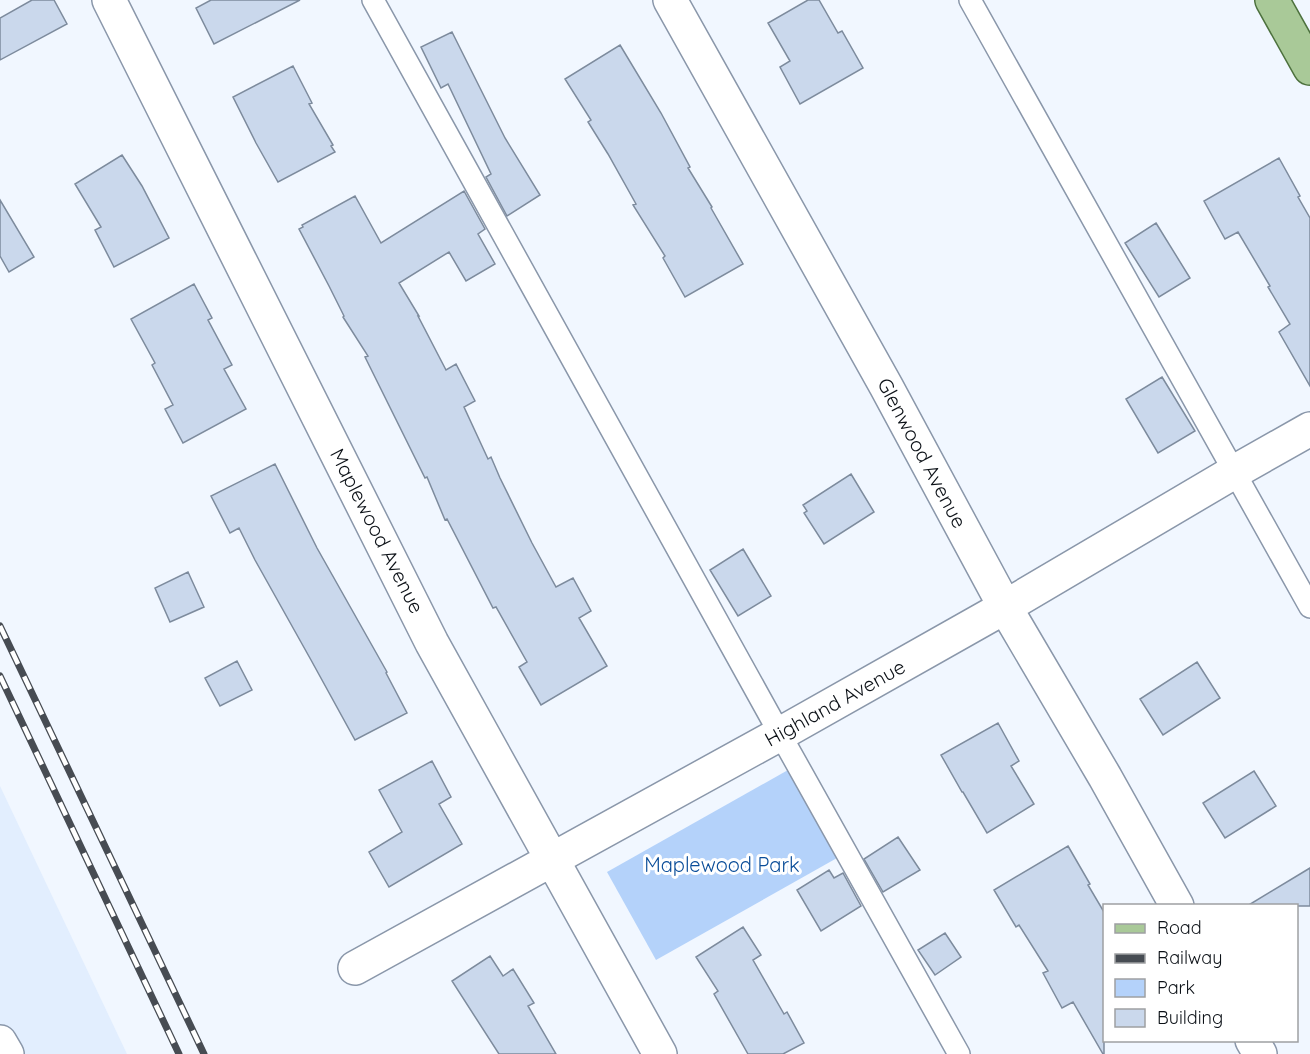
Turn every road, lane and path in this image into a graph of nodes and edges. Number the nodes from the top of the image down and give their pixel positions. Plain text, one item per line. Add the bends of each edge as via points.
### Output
1 (109, 0) edge
2 (373, 0) edge
3 (670, 0) edge
4 (970, 0) edge
5 (1272, 0) edge
6 (1310, 68) edge
7 (1310, 429) edge
8 (1234, 472) junction
9 (1005, 606) junction
10 (1310, 607) edge
11 (780, 734) junction
12 (552, 859) junction
13 (1176, 904) edge
14 (355, 968) dead end
15 (0, 1042) edge
16 (7, 1054) edge
17 (660, 1054) edge
18 (959, 1054) edge

1 - 12 street, Maplewood Avenue via 432,643
2 - 11 lane
3 - 9 street, Glenwood Avenue
4 - 8 lane
5 - 6 main road
7 - 8 street, Highland Avenue
8 - 9 street, Highland Avenue
8 - 10 lane
9 - 11 street, Highland Avenue
9 - 13 street, Glenwood Avenue
11 - 12 street, Highland Avenue
11 - 18 lane
12 - 14 street, Highland Avenue
12 - 17 street, Maplewood Avenue
15 - 16 street

